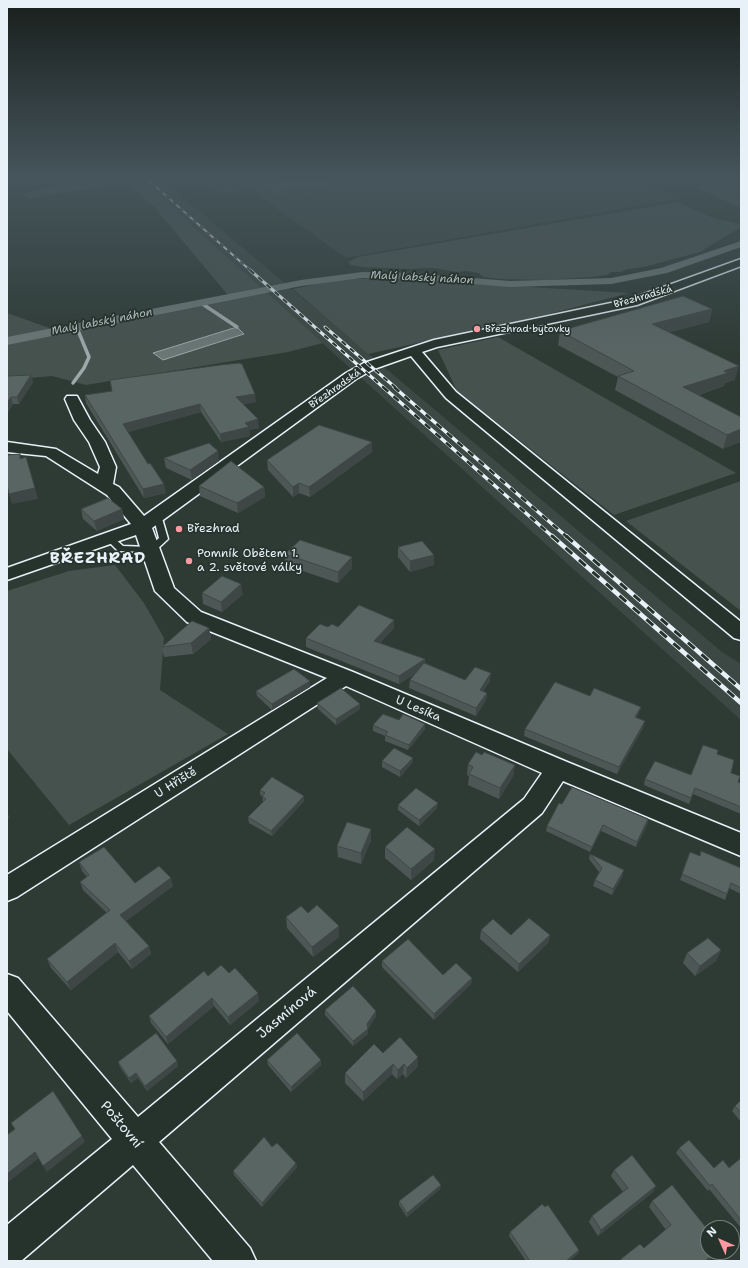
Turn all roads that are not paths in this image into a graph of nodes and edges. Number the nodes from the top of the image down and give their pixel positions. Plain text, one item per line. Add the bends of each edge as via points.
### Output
1 (741, 262) edge
2 (413, 350) junction
3 (72, 399) dead end
4 (7, 447) edge
5 (104, 485) junction
6 (157, 515) junction
7 (142, 526) junction
8 (110, 539) junction
9 (151, 550) junction
10 (7, 574) edge
11 (741, 633) edge
12 (346, 677) junction
13 (558, 769) junction
14 (741, 845) edge
15 (7, 889) edge
16 (7, 988) edge
17 (135, 1142) junction
18 (7, 1249) edge
19 (237, 1261) edge

1 - 2 street, Březhradská via 633,302
2 - 6 street, Březhradská via 351,376
2 - 11 street via 451,395 473,414
3 - 5 street via 108,467
4 - 5 street, U Lesíka via 50,452
5 - 7 street, U Lesíka via 113,491
6 - 7 street, Březhradská
6 - 9 lane via 164,539
7 - 8 street, Březhradská
7 - 9 street, U Lesíka
8 - 9 lane via 121,549
8 - 10 street, Březhradská
9 - 12 street, U Lesíka via 165,591 194,617
12 - 13 street, U Lesíka
12 - 15 street, U Hřiště
13 - 14 street, U Lesíka
13 - 17 street, Jasmínová via 533,806
16 - 17 street, Poštovní
17 - 18 street, Jasmínová
17 - 19 street, Poštovní

